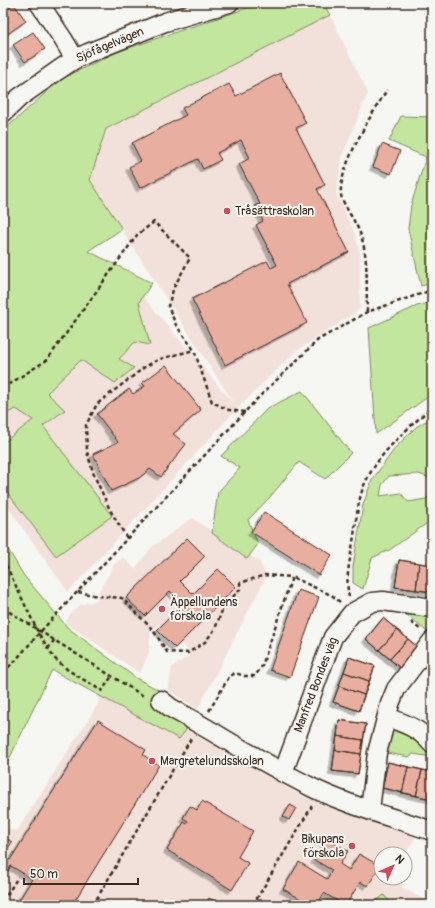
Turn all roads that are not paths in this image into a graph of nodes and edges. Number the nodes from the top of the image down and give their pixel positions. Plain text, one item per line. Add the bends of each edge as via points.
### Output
1 (39, 3) edge
2 (230, 3) edge
3 (75, 60) junction
4 (3, 113) edge
5 (432, 608) edge
6 (432, 641) edge
7 (155, 700) road end
8 (387, 716) junction
9 (432, 744) edge
10 (283, 772) junction
11 (370, 810) junction
12 (432, 831) edge

1 - 3 street
2 - 3 street, Sjöfågelvägen via 165,22
3 - 4 street, Sjöfågelvägen via 20,98
5 - 10 street, Manfred Bondes väg via 383,601 372,602 352,614 333,637
6 - 8 street via 396,689
7 - 10 street
8 - 9 street via 424,734
8 - 11 street via 377,753
10 - 11 street via 319,790
11 - 12 street

